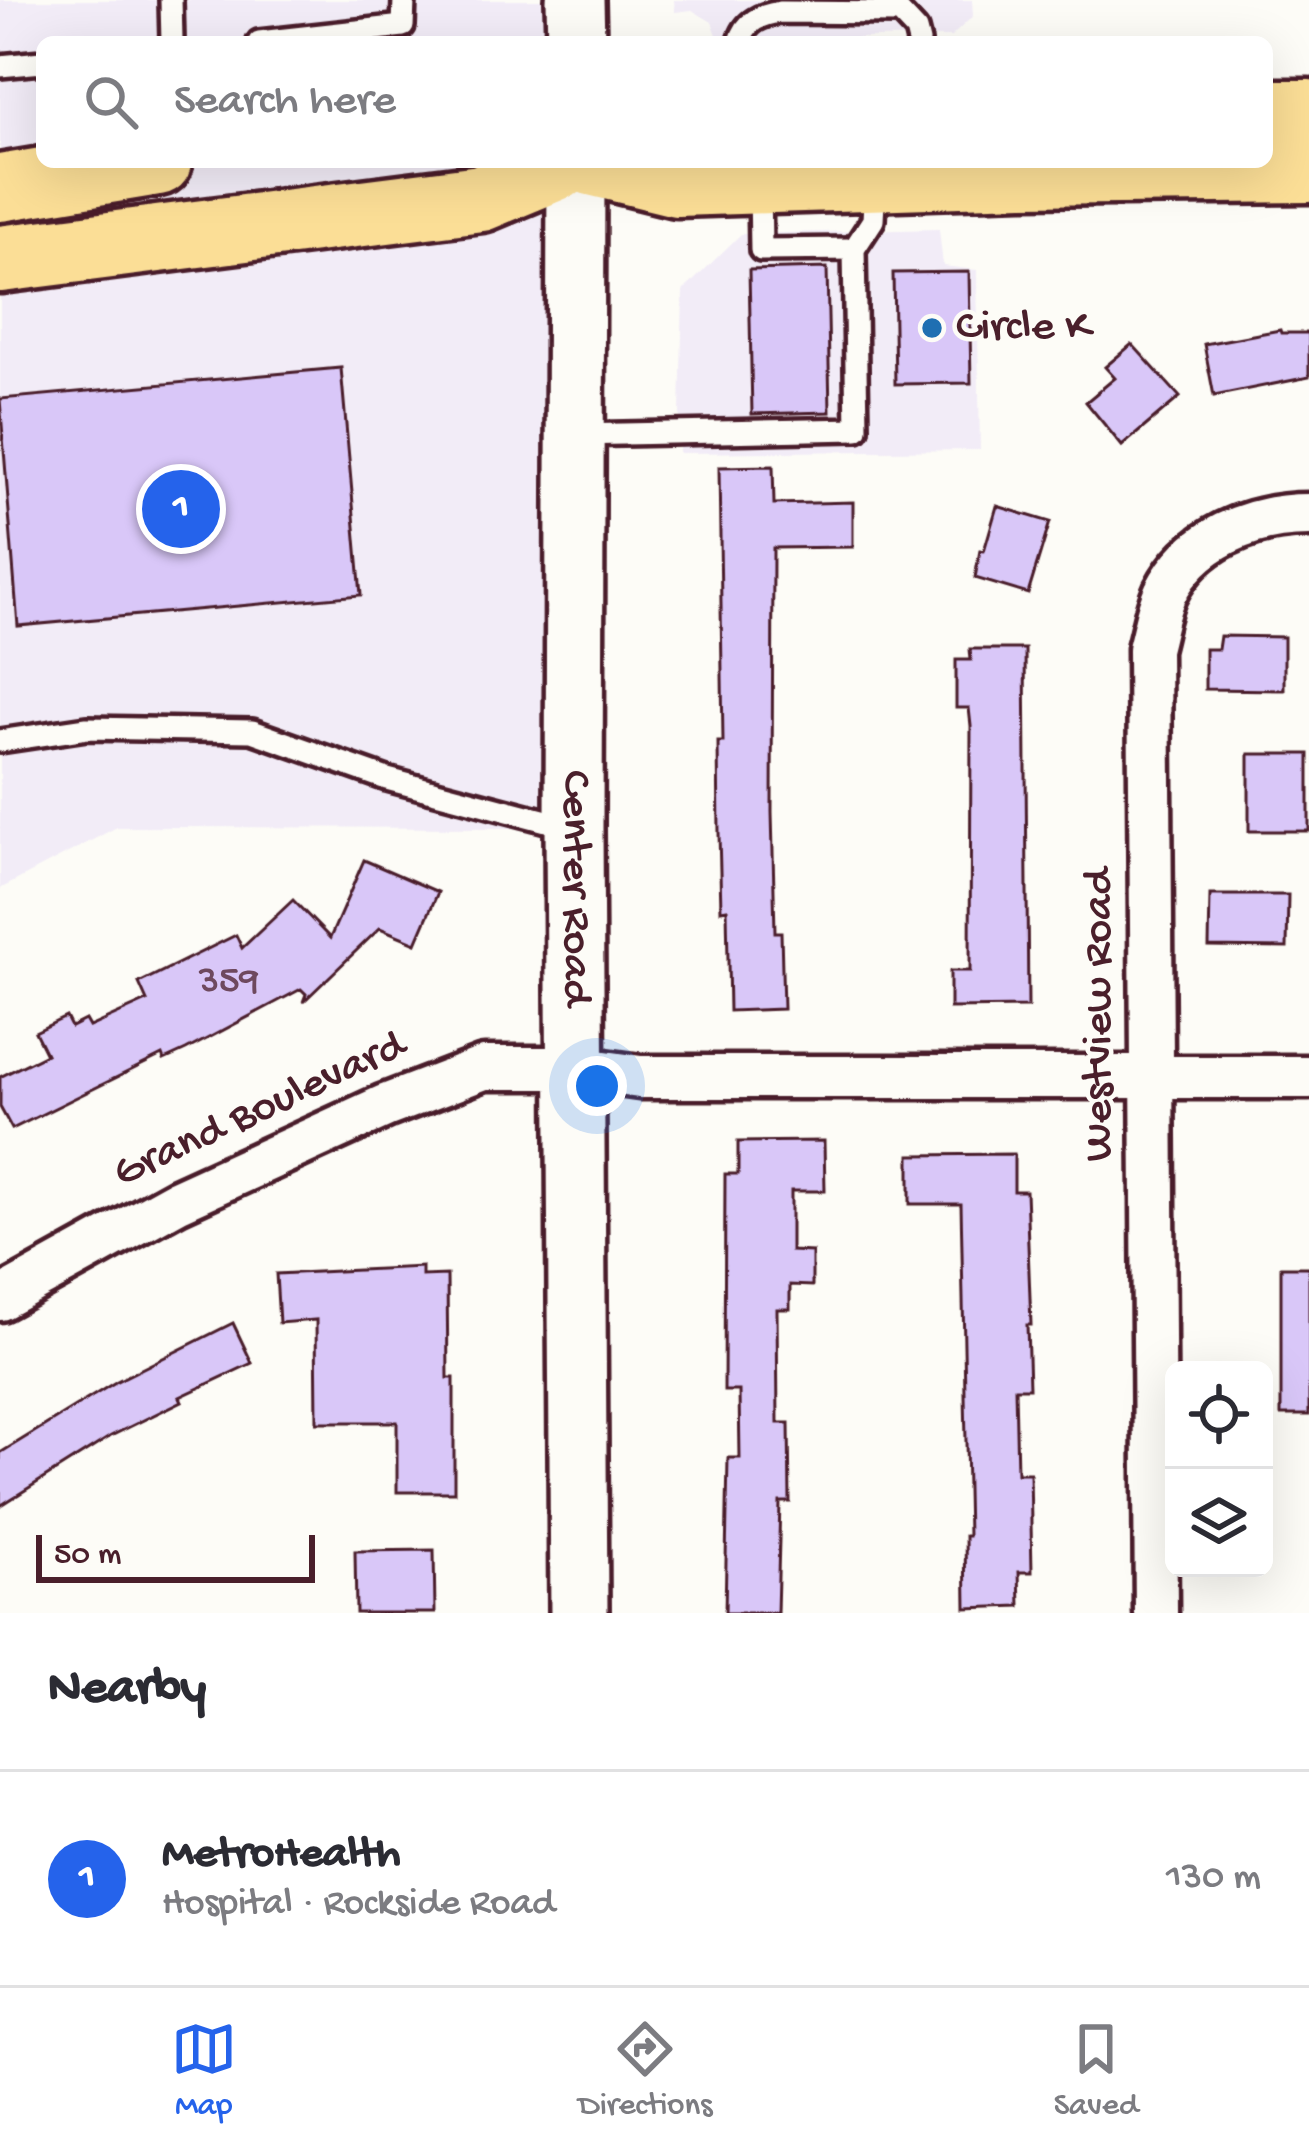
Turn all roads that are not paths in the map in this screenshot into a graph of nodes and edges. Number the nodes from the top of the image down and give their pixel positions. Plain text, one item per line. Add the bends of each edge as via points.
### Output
1 (171, 0) edge
2 (404, 0) edge
3 (575, 0) edge
4 (172, 36) edge
5 (313, 36) edge
6 (576, 36) edge
7 (743, 36) edge
8 (918, 36) edge
9 (36, 63) edge
10 (0, 66) edge
11 (1273, 113) edge
12 (1309, 113) edge
13 (122, 168) edge
14 (557, 168) edge
15 (572, 168) edge
16 (615, 168) edge
17 (1309, 170) edge
18 (875, 176) junction
19 (760, 180) junction
20 (0, 188) edge
21 (854, 248) junction
22 (0, 259) edge
23 (575, 435) junction
24 (1309, 515) edge
25 (0, 741) edge
26 (574, 828) junction
27 (576, 1068) junction
28 (1151, 1077) junction
29 (1309, 1077) edge
30 (0, 1299) edge
31 (579, 1613) edge
32 (1156, 1613) edge

1 - 4 lane
2 - 5 lane via 404,26
3 - 6 main road
7 - 8 lane via 763,14 780,12 900,13
9 - 10 lane
11 - 12 main road
13 - 20 main road
14 - 22 main road via 481,198
15 - 23 main road, Center Road
16 - 19 main road via 677,183
17 - 18 main road
18 - 19 main road
18 - 21 lane via 873,220
19 - 21 lane via 761,250
21 - 23 lane via 857,429
23 - 26 main road, Center Road
24 - 28 street, Westview Road via 1238,526 1192,553 1164,595 1149,649
25 - 26 lane via 87,728 252,731 387,779
26 - 27 main road, Center Road
27 - 28 street, Grand Boulevard via 640,1077
27 - 30 street, Grand Boulevard via 484,1068 385,1106 177,1201
27 - 31 main road, Center Road
28 - 29 street, Grand Boulevard
28 - 32 street, Westview Road

